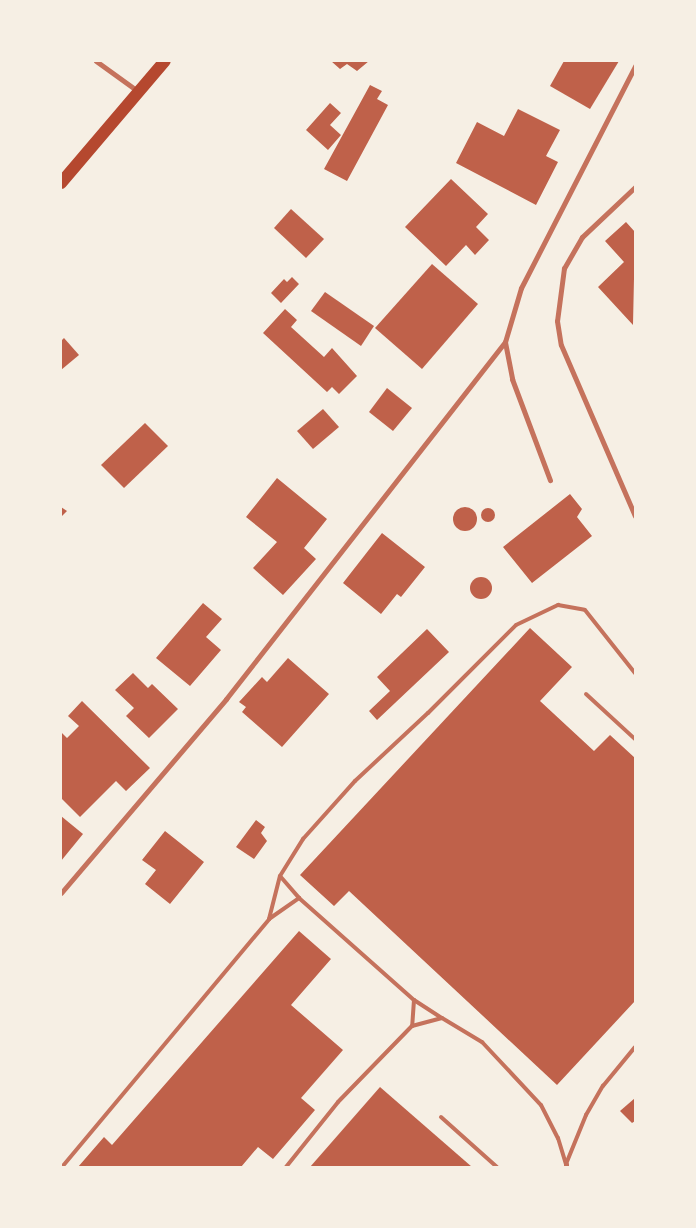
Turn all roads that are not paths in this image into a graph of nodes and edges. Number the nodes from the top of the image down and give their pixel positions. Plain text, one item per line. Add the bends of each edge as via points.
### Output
1 (96, 61) edge
2 (165, 61) edge
3 (635, 66) edge
4 (139, 92) junction
5 (61, 183) edge
6 (635, 187) edge
7 (505, 342) junction
8 (550, 480) dead end
9 (635, 516) edge
10 (635, 673) edge
11 (586, 694) dead end
12 (635, 739) edge
13 (280, 876) junction
14 (61, 893) edge
15 (299, 898) junction
16 (269, 919) junction
17 (414, 1000) junction
18 (442, 1018) junction
19 (412, 1026) junction
20 (635, 1047) edge
21 (441, 1117) dead end
22 (566, 1165) edge
23 (62, 1167) edge
24 (286, 1167) edge
25 (496, 1167) edge

1 - 4 street
2 - 4 main road
3 - 7 street via 521,288
4 - 5 main road
6 - 9 street via 582,237 564,268 557,321 564,352
7 - 8 street via 512,379
7 - 14 street via 226,698
10 - 13 lane via 585,610 558,605 516,625 355,780 303,839
11 - 12 lane
13 - 15 lane
13 - 16 lane
15 - 16 lane
15 - 17 lane
16 - 23 lane
17 - 18 lane
17 - 19 lane
18 - 19 lane
18 - 22 lane via 482,1042 541,1105 558,1138
19 - 24 lane via 338,1102
20 - 22 lane via 603,1086 586,1115
21 - 25 lane

